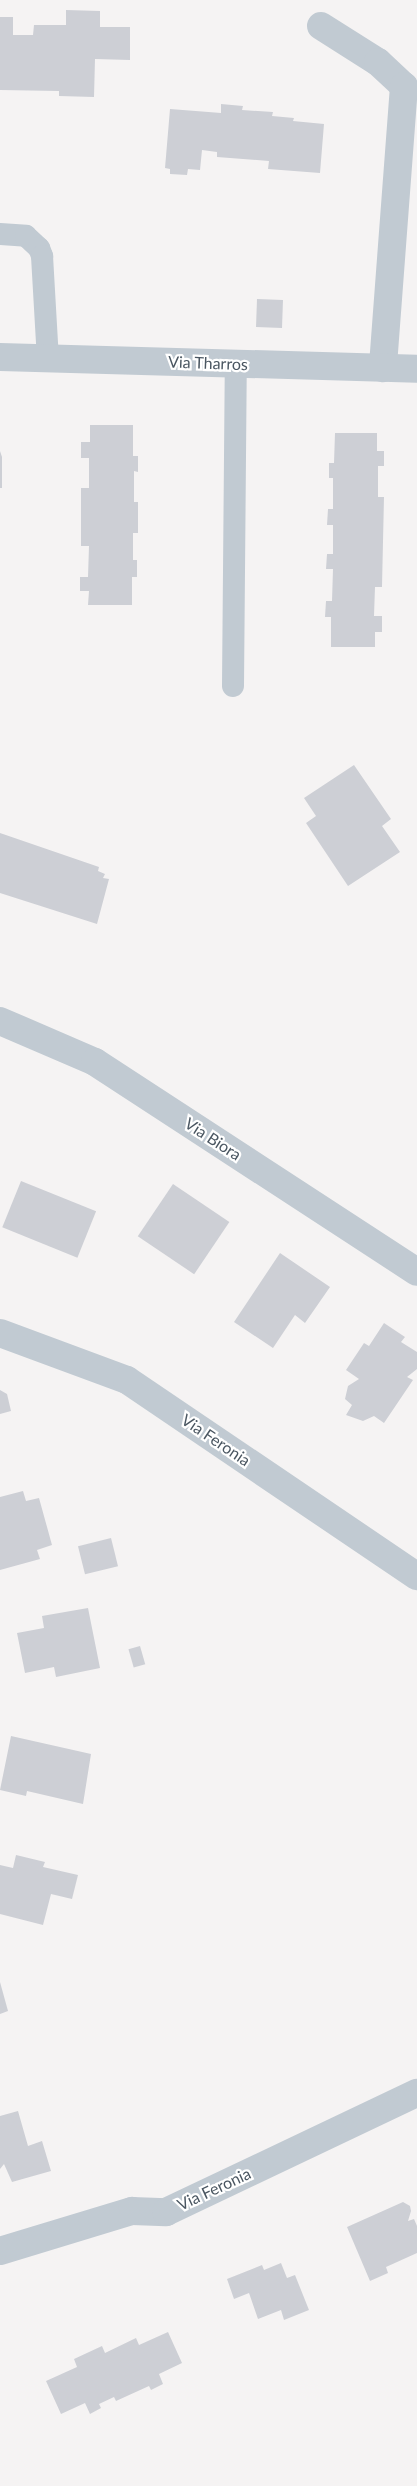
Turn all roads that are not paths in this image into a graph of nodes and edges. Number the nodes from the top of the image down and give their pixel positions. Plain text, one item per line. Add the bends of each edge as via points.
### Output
1 (321, 26) dead end
2 (0, 234) edge
3 (0, 357) edge
4 (48, 359) junction
5 (236, 364) junction
6 (383, 368) junction
7 (417, 368) edge
8 (233, 686) dead end
9 (0, 1021) edge
10 (417, 1272) edge
11 (0, 1333) edge
12 (417, 1576) edge
13 (417, 2093) edge
14 (0, 2251) edge

1 - 6 street via 378,62 404,86
2 - 4 lane via 26,236 39,248
3 - 4 street, Via Tharros
4 - 5 street, Via Tharros
5 - 6 street, Via Tharros
5 - 8 lane
6 - 7 street, Via Tharros
9 - 10 street, Via Biora via 95,1062
11 - 12 street, Via Feronia via 127,1380
13 - 14 street, Via Feronia via 166,2212 132,2211

